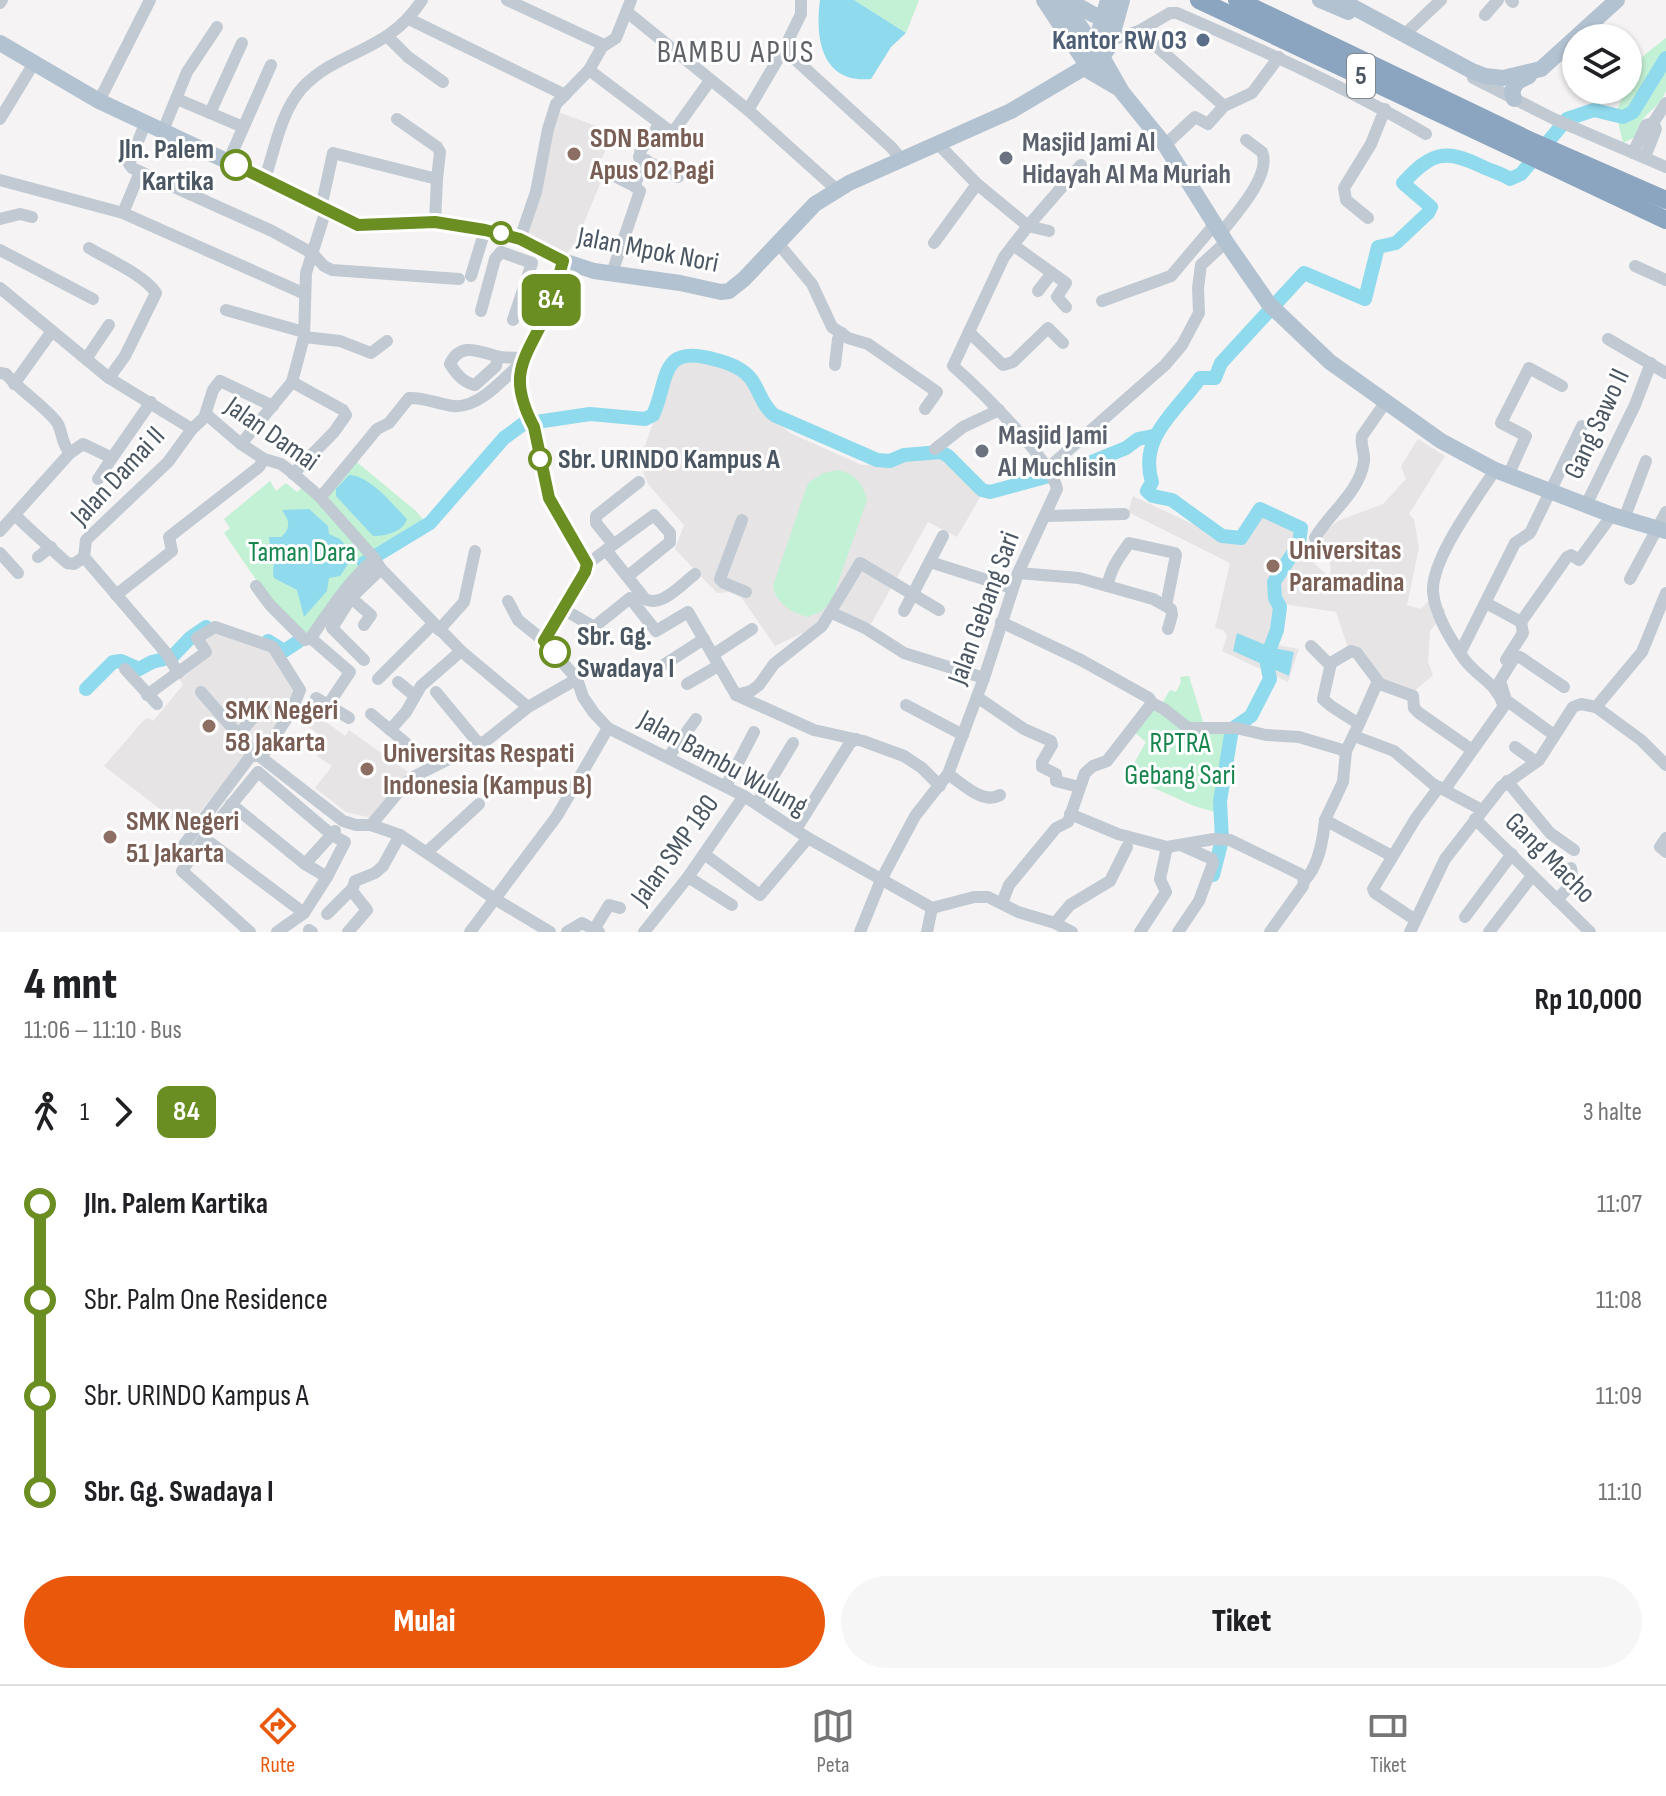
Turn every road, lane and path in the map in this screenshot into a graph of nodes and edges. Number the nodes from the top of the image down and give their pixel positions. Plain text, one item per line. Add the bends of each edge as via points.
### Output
1 (150, 0) edge
2 (422, 0) edge
3 (507, 0) edge
4 (801, 0) edge
5 (1044, 0) edge
6 (1061, 0) edge
7 (1068, 0) edge
8 (1199, 0) edge
9 (1237, 0) edge
10 (1441, 0) edge
11 (1617, 0) edge
12 (1329, 1) edge
13 (1496, 1) edge
14 (629, 6) edge
15 (1113, 8) edge
16 (1485, 15) dead end
17 (1359, 18) junction
18 (409, 19) junction
19 (217, 27) dead end
20 (1139, 31) junction
21 (1397, 31) junction
22 (388, 37) junction
23 (0, 43) edge
24 (242, 43) dead end
25 (604, 45) junction
26 (1104, 47) junction
27 (784, 49) junction
28 (1279, 57) junction
29 (34, 63) junction
30 (1546, 64) junction
31 (271, 65) dead end
32 (1081, 66) junction
33 (589, 70) junction
34 (1467, 72) junction
35 (443, 82) dead end
36 (709, 82) junction
37 (1121, 90) junction
38 (565, 95) junction
39 (177, 99) junction
40 (1514, 99) junction
41 (99, 101) junction
42 (1666, 103) edge
43 (1224, 106) junction
44 (1385, 109) junction
45 (748, 110) junction
46 (210, 113) junction
47 (0, 119) edge
48 (397, 119) dead end
49 (145, 124) junction
50 (1660, 124) edge
51 (659, 125) junction
52 (243, 127) junction
53 (162, 133) junction
54 (1426, 134) dead end
55 (1246, 140) dead end
56 (938, 144) junction
57 (1165, 145) junction
58 (1527, 146) junction
59 (1639, 155) junction
60 (646, 160) junction
61 (902, 160) junction
62 (1557, 161) junction
63 (228, 162) junction
64 (1081, 165) dead end
65 (1666, 167) edge
66 (602, 170) dead end
67 (140, 172) junction
68 (678, 177) dead end
69 (265, 179) junction
70 (437, 179) junction
71 (0, 180) edge
72 (977, 184) junction
73 (634, 186) junction
74 (837, 190) junction
75 (1666, 198) edge
76 (323, 209) junction
77 (123, 213) junction
78 (32, 217) dead end
79 (1368, 218) dead end
80 (0, 219) edge
81 (435, 222) junction
82 (1666, 222) edge
83 (1028, 226) junction
84 (485, 230) junction
85 (1049, 231) dead end
86 (1221, 233) junction
87 (515, 237) junction
88 (777, 242) junction
89 (934, 243) dead end
90 (1013, 245) junction
91 (89, 248) dead end
92 (0, 250) edge
93 (312, 253) junction
94 (506, 253) junction
95 (563, 261) junction
96 (1635, 266) dead end
97 (612, 273) junction
98 (1052, 273) junction
99 (1666, 280) edge
100 (0, 288) edge
101 (1038, 291) dead end
102 (305, 294) junction
103 (93, 299) dead end
104 (1102, 301) dead end
105 (1066, 307) dead end
106 (226, 310) dead end
107 (481, 311) dead end
108 (513, 320) dead end
109 (109, 325) dead end
110 (52, 331) junction
111 (969, 332) junction
112 (842, 333) junction
113 (304, 334) junction
114 (1608, 339) dead end
115 (387, 341) dead end
116 (1063, 343) dead end
117 (498, 357) dead end
118 (86, 359) junction
119 (522, 360) junction
120 (1651, 363) junction
121 (835, 365) dead end
122 (0, 373) edge
123 (1666, 373) edge
124 (109, 378) junction
125 (292, 382) junction
126 (14, 384) junction
127 (1562, 386) dead end
128 (151, 402) junction
129 (1385, 403) junction
130 (273, 406) junction
131 (925, 409) dead end
132 (999, 410) junction
133 (205, 415) junction
134 (1582, 426) dead end
135 (192, 429) junction
136 (241, 444) junction
137 (935, 449) dead end
138 (70, 453) junction
139 (112, 458) junction
140 (264, 459) junction
141 (1646, 461) dead end
142 (1047, 469) junction
143 (1502, 473) junction
144 (293, 474) junction
145 (98, 479) dead end
146 (639, 482) dead end
147 (325, 492) dead end
148 (1548, 492) junction
149 (1586, 505) junction
150 (1666, 512) edge
151 (1124, 514) dead end
152 (1047, 516) junction
153 (1618, 517) junction
154 (742, 520) dead end
155 (5, 523) edge
156 (1662, 530) edge
157 (943, 536) dead end
158 (1315, 538) dead end
159 (51, 547) junction
160 (610, 547) junction
161 (475, 551) dead end
162 (0, 553) edge
163 (38, 557) dead end
164 (84, 557) junction
165 (375, 560) junction
166 (930, 562) junction
167 (587, 564) junction
168 (18, 573) dead end
169 (1018, 573) junction
170 (695, 574) dead end
171 (628, 576) junction
172 (1630, 579) dead end
173 (256, 586) dead end
174 (1107, 586) junction
175 (1012, 588) junction
176 (746, 592) dead end
177 (1666, 593) edge
178 (116, 595) junction
179 (912, 595) junction
180 (351, 598) junction
181 (508, 601) dead end
182 (1486, 603) junction
183 (1166, 606) junction
184 (563, 609) junction
185 (939, 610) dead end
186 (904, 611) dead end
187 (832, 613) junction
188 (1001, 622) junction
189 (1521, 622) junction
190 (364, 625) dead end
191 (436, 627) junction
192 (752, 629) dead end
193 (1168, 629) dead end
194 (312, 638) junction
195 (704, 639) junction
196 (544, 641) junction
197 (1311, 646) dead end
198 (461, 651) junction
199 (1460, 653) junction
200 (364, 660) dead end
201 (716, 660) junction
202 (172, 663) junction
203 (665, 664) dead end
204 (1330, 665) junction
205 (125, 669) dead end
206 (984, 678) junction
207 (378, 679) dead end
208 (577, 679) junction
209 (398, 682) dead end
210 (1377, 683) junction
211 (1492, 683) junction
212 (687, 684) dead end
213 (1564, 687) dead end
214 (201, 692) dead end
215 (436, 692) dead end
216 (736, 695) junction
217 (415, 696) junction
218 (977, 697) junction
219 (316, 698) dead end
220 (1152, 703) junction
221 (264, 705) dead end
222 (328, 705) junction
223 (906, 705) dead end
224 (528, 707) junction
225 (1596, 707) junction
226 (371, 714) dead end
227 (349, 718) dead end
228 (696, 719) dead end
229 (608, 728) junction
230 (390, 730) junction
231 (1357, 730) junction
232 (754, 732) dead end
233 (238, 735) junction
234 (963, 735) junction
235 (1554, 735) junction
236 (856, 739) junction
237 (406, 743) dead end
238 (793, 743) dead end
239 (479, 744) junction
240 (1515, 747) dead end
241 (1472, 750) junction
242 (1346, 751) junction
243 (669, 756) junction
244 (256, 757) junction
245 (1536, 762) junction
246 (1666, 765) edge
247 (948, 774) junction
248 (1507, 781) junction
249 (726, 786) junction
250 (940, 786) junction
251 (1079, 787) junction
252 (1442, 788) junction
253 (1000, 795) dead end
254 (744, 796) junction
255 (757, 803) junction
256 (231, 804) junction
257 (479, 804) dead end
258 (1070, 814) junction
259 (1479, 814) junction
260 (1325, 820) junction
261 (343, 821) junction
262 (371, 825) junction
263 (796, 829) junction
264 (332, 835) junction
265 (400, 835) junction
266 (204, 838) junction
267 (808, 838) junction
268 (1666, 838) edge
269 (1183, 846) junction
270 (1127, 847) dead end
271 (1167, 847) junction
272 (1574, 850) dead end
273 (427, 852) junction
274 (1666, 852) edge
275 (704, 854) junction
276 (1512, 854) junction
277 (1392, 856) junction
278 (182, 858) junction
279 (305, 864) junction
280 (1571, 868) dead end
281 (1532, 876) junction
282 (327, 877) junction
283 (688, 877) junction
284 (881, 880) junction
285 (1304, 881) junction
286 (352, 889) junction
287 (495, 899) junction
288 (1557, 900) junction
289 (1002, 903) junction
290 (732, 905) dead end
291 (620, 908) dead end
292 (932, 908) junction
293 (304, 913) junction
294 (327, 914) dead end
295 (1465, 917) dead end
296 (1414, 919) junction
297 (1055, 923) junction
298 (597, 930) edge
299 (250, 932) edge
300 (277, 932) edge
301 (348, 932) edge
302 (470, 932) edge
303 (550, 932) edge
304 (567, 932) edge
305 (644, 932) edge
306 (860, 932) edge
307 (927, 932) edge
308 (1072, 932) edge
309 (1140, 932) edge
310 (1178, 932) edge
311 (1270, 932) edge
312 (1410, 932) edge
313 (1489, 932) edge
314 (1590, 932) edge

1 - 41 street
2 - 18 street
3 - 25 street
4 - 27 street via 801,14
5 - 32 main road
6 - 26 main road
7 - 15 main road via 1086,12
8 - 58 highway, 5
9 - 58 highway, 5
10 - 21 street
11 - 30 main road
12 - 17 main road
12 - 21 main road
13 - 16 street
14 - 25 street via 616,38
14 - 36 street
15 - 26 main road, Jalan Mpok Nori
17 - 21 main road
17 - 34 street
18 - 22 street
18 - 38 street
19 - 39 street via 187,72
20 - 26 street
20 - 28 street via 1173,12
20 - 43 street
21 - 34 main road
22 - 35 street
22 - 69 street via 303,88 288,111
23 - 29 main road, Jalan Mpok Nori
24 - 46 street
25 - 33 street
26 - 32 main road, Jalan Mpok Nori
26 - 37 main road
27 - 45 street
27 - 61 street
28 - 43 street via 1252,93
28 - 44 street
29 - 41 main road, Jalan Mpok Nori
29 - 47 street
30 - 34 main road
30 - 40 main road via 1514,85
31 - 52 street
32 - 37 main road
32 - 56 main road, Jalan Mpok Nori via 1011,111
33 - 38 street
33 - 51 street
34 - 40 street
36 - 45 street
36 - 51 street via 676,128
37 - 57 main road
38 - 87 street via 556,104 538,184
39 - 46 street
39 - 53 street
40 - 59 street
41 - 49 main road, Jalan Mpok Nori
42 - 50 street
43 - 57 street via 1208,124 1195,117
44 - 54 street
44 - 79 street via 1344,188 1346,200
45 - 74 street
46 - 52 street
48 - 70 street via 437,147
49 - 53 main road, Jalan Mpok Nori
49 - 67 street via 129,164
50 - 59 street
51 - 60 street via 641,150 639,157
52 - 63 street
53 - 63 main road, Jalan Mpok Nori
55 - 86 street via 1262,152 1265,164
56 - 61 main road, Jalan Mpok Nori
56 - 72 street
57 - 86 main road
58 - 62 highway, 5
59 - 65 street
60 - 68 street
60 - 73 street
61 - 74 main road, Jalan Mpok Nori
62 - 75 highway, 5
62 - 82 highway, 5
63 - 69 main road, Jalan Mpok Nori
64 - 83 street
66 - 73 street
67 - 77 street
67 - 93 street
69 - 76 main road, Jalan Mpok Nori
70 - 76 street via 333,153
70 - 81 street
71 - 77 street
72 - 83 street
72 - 89 street
73 - 97 street via 640,191
74 - 88 main road, Jalan Mpok Nori
76 - 81 main road, Jalan Mpok Nori via 366,226
76 - 93 street
77 - 102 street
78 - 80 street
81 - 84 main road, Jalan Mpok Nori
83 - 85 street
83 - 90 street
84 - 87 main road, Jalan Mpok Nori
84 - 93 street via 465,277 332,270
86 - 104 street via 1171,276
86 - 129 main road via 1272,308 1330,362
86 - 142 street via 1201,265 1199,313 1177,350
87 - 94 street
87 - 95 main road, Jalan Mpok Nori
88 - 97 main road, Jalan Mpok Nori via 729,291
88 - 112 street via 812,284 832,327
90 - 98 street
90 - 111 street
91 - 124 street via 156,293
92 - 103 street
93 - 102 street
94 - 107 street via 495,259
94 - 108 street via 532,263
95 - 97 main road, Jalan Mpok Nori
95 - 119 street via 548,309
96 - 99 street
98 - 101 street
98 - 105 street via 1066,283 1057,297
100 - 110 street, Jalan Damai
102 - 113 street
106 - 113 street
109 - 118 street
110 - 118 street, Jalan Damai
110 - 126 street
111 - 116 street via 1003,365 1013,362 1048,328
111 - 132 street via 948,365
112 - 121 street
112 - 131 street via 882,353 937,392
113 - 115 street via 371,353
113 - 125 street
114 - 120 street
117 - 119 street
118 - 124 street, Jalan Damai
119 - 147 street via 467,405 409,398
119 - 167 street via 520,382 549,498
120 - 123 street
120 - 149 street, Gang Sawo II
122 - 126 street
124 - 128 street, Jalan Damai
125 - 130 street
125 - 144 street via 346,415
126 - 138 street via 56,421
127 - 143 street via 1529,368 1501,423 1526,436
128 - 135 street, Jalan Damai
128 - 139 street
129 - 143 main road
129 - 158 street via 1360,441 1364,460 1355,483
130 - 133 street via 223,380 216,384
130 - 136 street
132 - 137 street via 963,427
132 - 142 street
133 - 135 street, Jalan Damai
133 - 136 street, Jalan Damai
134 - 148 street
135 - 164 street, Jalan Damai II via 168,462 86,540
136 - 140 street, Jalan Damai
138 - 139 street via 84,444
138 - 155 street
139 - 145 street
140 - 144 street, Jalan Damai
140 - 178 street via 169,537 172,551
141 - 153 street
142 - 152 street, Jalan Gebang Sari via 1057,489
143 - 148 main road
143 - 199 street via 1451,541 1433,584 1437,611
144 - 165 street, Jalan Damai
146 - 160 street via 596,516
148 - 149 main road
148 - 182 street
149 - 153 main road
150 - 156 street
151 - 152 street
152 - 169 street, Jalan Gebang Sari
153 - 156 main road
153 - 189 street via 1579,560 1567,557
154 - 176 street via 720,579
155 - 159 street
156 - 172 street
157 - 166 street
159 - 163 street
159 - 164 street via 70,564
160 - 167 street
160 - 171 street
160 - 171 street via 654,515 670,533 670,542
161 - 191 street via 464,602
162 - 168 street
164 - 178 street
165 - 180 street
165 - 191 street, Jalan Damai
165 - 194 street via 339,597
166 - 175 street
166 - 179 street
167 - 184 street
169 - 174 street
169 - 175 street, Jalan Gebang Sari
170 - 171 street via 654,603
173 - 194 street via 305,640
174 - 183 street
174 - 183 street via 1113,563 1129,543 1175,553
175 - 188 street, Jalan Gebang Sari
177 - 225 street via 1642,652
178 - 202 street
179 - 185 street
179 - 186 street
179 - 187 street via 860,563
180 - 190 street via 371,615
180 - 200 street via 332,628
181 - 196 street, Jalan Bambu Wulung via 518,620
182 - 189 street
182 - 199 street
183 - 193 street via 1172,615
184 - 195 street via 594,627 630,598 653,631 688,612
184 - 196 street
187 - 206 street via 904,653
187 - 216 street via 774,664 759,685
188 - 206 street, Jalan Gebang Sari
188 - 220 street via 1081,660
189 - 211 street via 1522,635
191 - 198 street, Jalan Damai
191 - 207 street
192 - 201 street
194 - 222 street via 350,672
195 - 201 street
195 - 203 street
196 - 208 street, Jalan Bambu Wulung
197 - 204 street
198 - 217 street
198 - 224 street, Jalan Damai
199 - 211 street
201 - 212 street
201 - 216 street
202 - 205 street via 152,699
202 - 244 street via 206,652 196,641 211,628 273,647 300,690 291,712
204 - 210 street via 1354,652
204 - 231 street, Gang Macho via 1323,699
206 - 218 street, Jalan Gebang Sari
208 - 224 street
208 - 229 street, Jalan Bambu Wulung
209 - 217 street
210 - 231 street
210 - 241 street via 1413,696 1419,713
211 - 241 street via 1504,706
213 - 235 street via 1520,657 1500,681 1506,700
214 - 233 street
215 - 239 street
216 - 236 street via 814,730
217 - 230 street
218 - 234 street, Jalan Gebang Sari
218 - 251 street via 1051,741 1042,767 1056,774 1056,781
219 - 222 street
220 - 242 street via 1188,728 1299,737
220 - 251 street via 1107,761 1088,769
221 - 233 street
222 - 227 street
223 - 234 street
224 - 239 street
225 - 235 street via 1573,707
225 - 246 street
226 - 230 street
228 - 243 street
229 - 243 street, Jalan Bambu Wulung
229 - 287 street via 570,797
230 - 237 street
231 - 242 street
231 - 252 street, Gang Macho
232 - 249 street
233 - 244 street
234 - 247 street, Jalan Gebang Sari
235 - 245 street
236 - 250 street via 910,759
236 - 263 street
238 - 255 street
239 - 262 street via 407,782
240 - 245 street
241 - 252 street
242 - 260 street via 1343,782
243 - 249 street, Jalan Bambu Wulung
244 - 261 street
244 - 278 street
245 - 248 street
247 - 250 street, Jalan Gebang Sari
247 - 253 street via 985,798
248 - 259 street
248 - 272 street via 1550,833
249 - 254 street, Jalan Bambu Wulung
250 - 284 street, Jalan Gebang Sari via 915,816
251 - 258 street
252 - 259 street, Gang Macho
252 - 277 street
254 - 255 street, Jalan Bambu Wulung
254 - 275 street, Jalan SMP 180
255 - 263 street, Jalan Bambu Wulung
256 - 264 street via 258,772
256 - 266 street
256 - 279 street
257 - 273 street
258 - 271 street
258 - 289 street via 1009,885
259 - 276 street, Gang Macho
259 - 296 street via 1445,859
260 - 277 street
260 - 285 street via 1316,861
261 - 262 street
261 - 264 street
262 - 265 street
263 - 267 street, Jalan Bambu Wulung
264 - 279 street
264 - 282 street via 346,844
265 - 273 street
265 - 286 street via 383,866 358,878
266 - 278 street
266 - 293 street
267 - 275 street via 761,894
267 - 284 street, Jalan Bambu Wulung
268 - 274 street via 1660,847
269 - 271 street
269 - 285 street via 1220,839 1239,842
269 - 310 street via 1213,863 1199,901
270 - 297 street via 1110,881 1070,905
271 - 309 street via 1160,879 1166,892
273 - 287 street
275 - 283 street, Jalan SMP 180
276 - 281 street, Gang Macho
276 - 295 street
277 - 296 street via 1373,891
278 - 299 street via 183,874
279 - 282 street
280 - 288 street via 1573,882
281 - 288 street, Gang Macho
281 - 313 street
282 - 293 street
283 - 290 street
283 - 305 street, Jalan SMP 180
284 - 292 street, Jalan Bambu Wulung
284 - 306 street, Jalan Gebang Sari
285 - 311 street
286 - 294 street
286 - 301 street via 368,908
287 - 302 street
287 - 303 street
288 - 314 street, Gang Macho
289 - 292 street via 981,896
289 - 297 street
291 - 298 street via 608,906
292 - 307 street
293 - 300 street
296 - 312 street
297 - 308 street
298 - 304 street via 582,923

